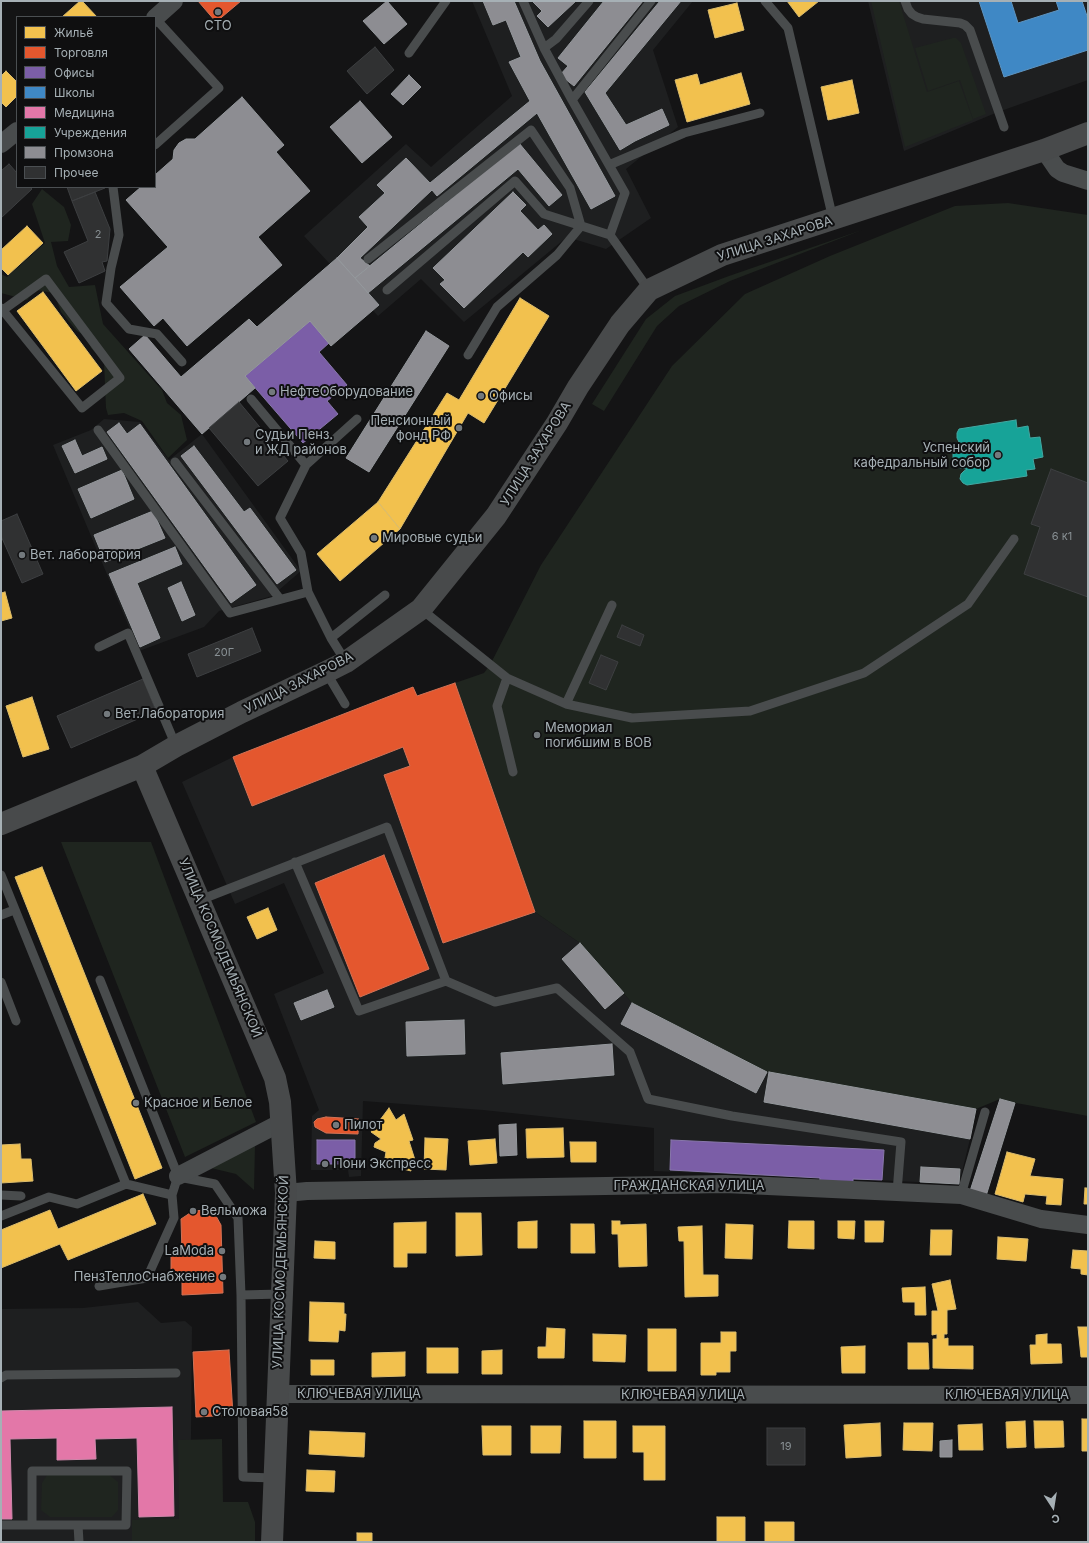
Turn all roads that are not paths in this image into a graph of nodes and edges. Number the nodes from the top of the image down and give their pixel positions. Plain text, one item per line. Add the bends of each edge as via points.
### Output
1 (174, 1) edge
2 (446, 1) edge
3 (523, 1) edge
4 (589, 1) edge
5 (651, 1) edge
6 (765, 1) edge
7 (905, 1) edge
8 (156, 17) edge
9 (156, 19) edge
10 (544, 48) junction
11 (409, 53) dead end
12 (572, 100) junction
13 (760, 113) dead end
14 (1004, 127) dead end
15 (16, 132) edge
16 (1088, 133) edge
17 (1, 144) edge
18 (156, 144) edge
19 (1044, 150) junction
20 (609, 165) junction
21 (1088, 182) edge
22 (113, 188) edge
23 (833, 220) junction
24 (581, 226) junction
25 (610, 235) junction
26 (368, 258) dead end
27 (387, 290) dead end
28 (649, 290) junction
29 (2, 309) edge
30 (468, 355) dead end
31 (182, 362) dead end
32 (251, 399) dead end
33 (357, 418) dead end
34 (98, 430) dead end
35 (175, 462) dead end
36 (306, 464) junction
37 (1014, 539) dead end
38 (308, 592) junction
39 (384, 595) dead end
40 (280, 599) junction
41 (612, 605) dead end
42 (421, 609) junction
43 (331, 638) junction
44 (99, 647) dead end
45 (346, 662) junction
46 (326, 672) junction
47 (507, 678) junction
48 (345, 704) dead end
49 (566, 704) junction
50 (176, 746) junction
51 (142, 766) junction
52 (514, 772) dead end
53 (1, 824) edge
54 (295, 862) junction
55 (1, 875) edge
56 (200, 900) junction
57 (14, 910) junction
58 (1, 915) edge
59 (100, 980) dead end
60 (446, 981) junction
61 (1, 982) edge
62 (16, 1021) dead end
63 (985, 1112) dead end
64 (282, 1122) junction
65 (178, 1176) junction
66 (126, 1184) junction
67 (897, 1192) junction
68 (286, 1193) junction
69 (1, 1195) edge
70 (172, 1195) junction
71 (961, 1195) junction
72 (21, 1196) dead end
73 (1, 1216) edge
74 (1088, 1225) edge
75 (99, 1286) dead end
76 (281, 1294) junction
77 (241, 1295) junction
78 (176, 1373) dead end
79 (1, 1378) edge
80 (277, 1394) junction
81 (1088, 1395) edge
82 (274, 1478) junction
83 (32, 1525) junction
84 (78, 1525) junction
85 (1, 1526) edge
86 (78, 1542) edge
87 (272, 1542) edge

1 - 8 street
2 - 11 lane
3 - 10 lane
4 - 10 lane via 556,39
5 - 12 lane
6 - 23 lane via 788,28
7 - 14 lane via 912,14 918,17 960,23 970,30
9 - 18 lane via 219,88
10 - 12 lane
12 - 20 lane
13 - 20 lane via 684,133
15 - 17 street
16 - 19 main road, УЛИЦА ЗАХАРОВА
19 - 21 street via 1057,169
19 - 23 main road, УЛИЦА ЗАХАРОВА
20 - 25 lane via 625,193
22 - 31 lane via 119,235 106,303 129,329 157,334
23 - 28 main road, УЛИЦА ЗАХАРОВА via 722,256
24 - 25 lane
24 - 26 lane via 570,188 531,130
24 - 27 lane via 544,214 515,182
24 - 30 lane via 557,255 497,307
25 - 28 lane
28 - 42 main road, УЛИЦА ЗАХАРОВА via 616,330 496,516
29 - 29 lane via 82,408 120,378 46,279
32 - 36 lane
33 - 36 lane
34 - 40 lane via 230,613
35 - 40 lane
36 - 38 lane via 280,518 301,553
37 - 49 lane via 968,604 864,673 750,711 632,718
38 - 40 lane
38 - 43 lane
39 - 43 lane
41 - 49 lane
42 - 45 main road, УЛИЦА ЗАХАРОВА
42 - 47 lane
43 - 45 lane
44 - 50 lane via 128,633
45 - 46 main road, УЛИЦА ЗАХАРОВА
46 - 48 lane
46 - 50 main road, УЛИЦА ЗАХАРОВА
47 - 49 lane
47 - 52 lane via 497,706
50 - 51 main road, УЛИЦА ЗАХАРОВА
51 - 53 main road, УЛИЦА ЗАХАРОВА
51 - 56 main road, УЛИЦА КОСМОДЕМЬЯНСКОЙ
54 - 56 lane
54 - 60 lane via 359,1011
54 - 60 lane via 387,827
55 - 57 lane
56 - 64 main road, УЛИЦА КОСМОДЕМЬЯНСКОЙ via 275,1078
57 - 58 lane
57 - 66 lane
59 - 65 lane
60 - 67 lane via 495,1002 557,988 630,1052 648,1099 732,1116 901,1142
61 - 62 lane
63 - 71 lane
64 - 65 street
64 - 68 main road, УЛИЦА КОСМОДЕМЬЯНСКОЙ
65 - 70 lane
65 - 77 lane via 215,1184 238,1218
66 - 70 lane
66 - 73 lane via 77,1204 49,1197
67 - 68 street, ГРАЖДАНСКАЯ УЛИЦА via 726,1184
67 - 71 street, ГРАЖДАНСКАЯ УЛИЦА
68 - 76 main road, УЛИЦА КОСМОДЕМЬЯНСКОЙ
69 - 72 lane
70 - 75 lane via 174,1218 147,1278
71 - 74 street, ГРАЖДАНСКАЯ УЛИЦА via 1041,1219
76 - 77 lane
76 - 80 main road, УЛИЦА КОСМОДЕМЬЯНСКОЙ
77 - 82 lane via 243,1477
78 - 79 lane via 6,1375
80 - 81 street, КЛЮЧЕВАЯ УЛИЦА
80 - 82 main road, УЛИЦА КОСМОДЕМЬЯНСКОЙ
82 - 87 main road, УЛИЦА КОСМОДЕМЬЯНСКОЙ
83 - 84 lane
83 - 84 lane via 32,1471 127,1471 126,1525
83 - 85 lane
84 - 86 lane

